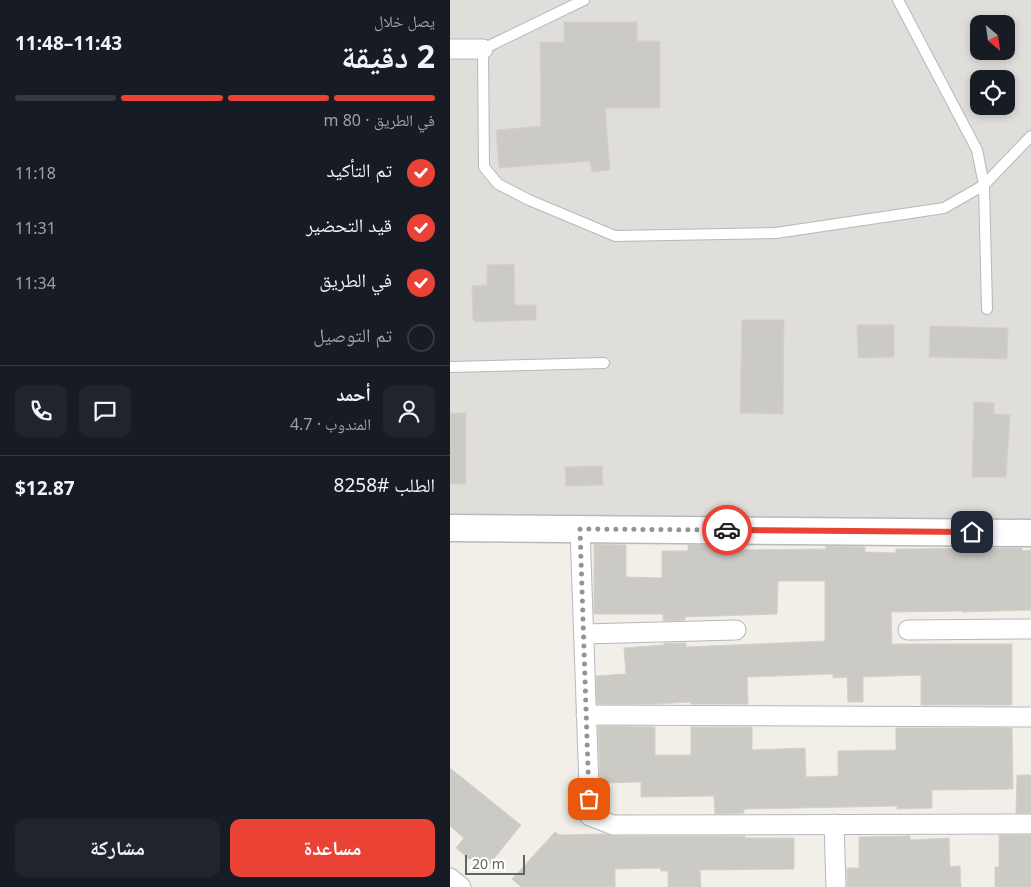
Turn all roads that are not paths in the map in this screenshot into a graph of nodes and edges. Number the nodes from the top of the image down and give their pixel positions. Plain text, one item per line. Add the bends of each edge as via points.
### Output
1 (584, 0) edge
2 (898, 0) edge
3 (450, 49) edge
4 (483, 49) junction
5 (1031, 136) edge
6 (984, 185) junction
7 (987, 310) dead end
8 (604, 363) dead end
9 (450, 367) edge
10 (450, 528) edge
11 (580, 529) junction
12 (1031, 533) edge
13 (1031, 629) edge
14 (736, 630) dead end
15 (908, 630) dead end
16 (584, 634) junction
17 (586, 715) junction
18 (1031, 717) edge
19 (834, 824) junction
20 (1031, 824) edge
21 (450, 878) edge
22 (461, 887) edge
23 (836, 887) edge

1 - 4 lane
2 - 6 lane via 977,150
3 - 4 street
4 - 6 lane via 484,167 498,184 615,236 776,233 944,208
5 - 6 lane
6 - 7 lane
8 - 9 lane
10 - 11 street
11 - 12 street
11 - 16 street
13 - 15 street
14 - 16 street
16 - 17 street
17 - 18 street
17 - 19 street via 590,816 614,825
19 - 20 street
19 - 23 street
21 - 22 street

